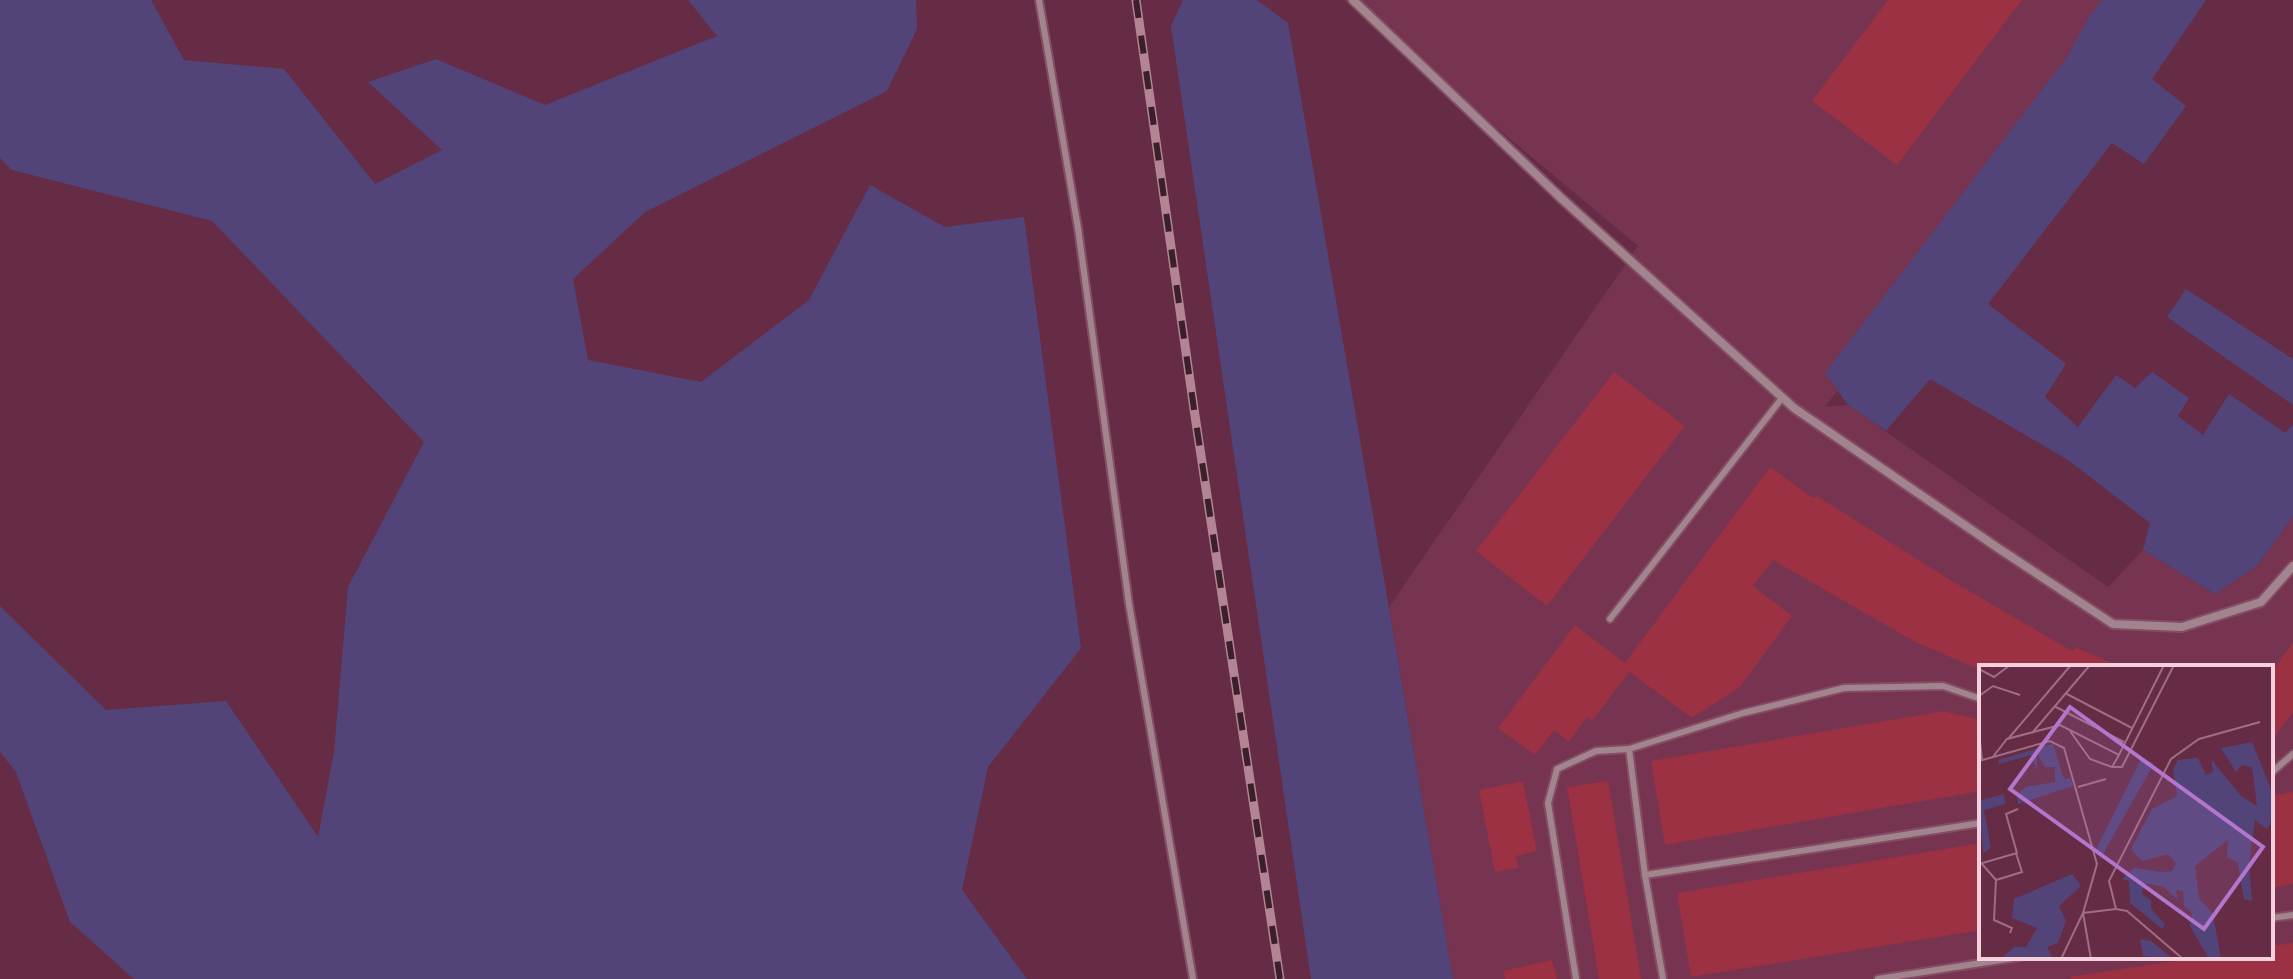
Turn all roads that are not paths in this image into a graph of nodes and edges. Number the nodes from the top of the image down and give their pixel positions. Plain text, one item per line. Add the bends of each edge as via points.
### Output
1 (1039, 0) edge
2 (1353, 0) edge
3 (1782, 398) junction
4 (2293, 566) edge
5 (1610, 619) dead end
6 (1979, 698) edge
7 (1629, 749) junction
8 (2293, 754) edge
9 (2273, 771) edge
10 (1979, 823) edge
11 (1645, 875) junction
12 (2293, 915) edge
13 (2273, 918) edge
14 (2007, 959) edge
15 (1193, 979) edge
16 (1576, 979) edge
17 (1663, 979) edge
18 (1878, 979) edge

1 - 15 lane via 1078,228 1129,604
2 - 3 street
3 - 4 street via 2113,624 2182,627 2261,602
3 - 5 lane
6 - 7 lane via 1943,686 1844,688
7 - 11 lane
7 - 16 lane via 1596,751 1557,769 1548,803
8 - 9 lane
10 - 11 lane
11 - 17 lane
12 - 13 lane
14 - 18 lane

